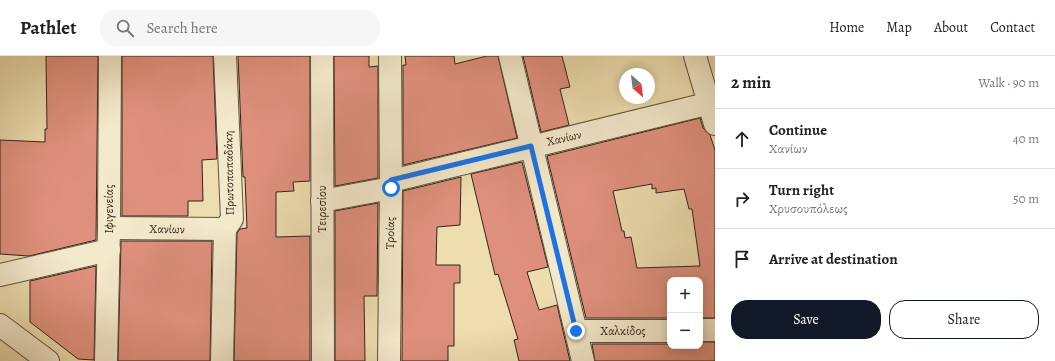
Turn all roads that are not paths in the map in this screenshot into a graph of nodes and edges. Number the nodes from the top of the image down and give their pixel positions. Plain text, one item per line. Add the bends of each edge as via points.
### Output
1 (110, 56) edge
2 (225, 56) edge
3 (322, 56) edge
4 (390, 56) edge
5 (510, 56) edge
6 (696, 56) edge
7 (713, 110) edge
8 (531, 146) junction
9 (391, 184) junction
10 (322, 201) junction
11 (110, 228) junction
12 (225, 229) junction
13 (109, 250) junction
14 (0, 275) edge
15 (0, 325) edge
16 (703, 330) edge
17 (715, 330) edge
18 (576, 331) junction
19 (667, 331) edge
20 (48, 361) edge
21 (106, 361) edge
22 (222, 361) edge
23 (323, 361) edge
24 (389, 361) edge
25 (583, 361) edge

1 - 11 street, Ιφιγενείας
2 - 12 street, Πρωτοπαπαδάκη via 232,219
3 - 10 street, Τειρεσίου
4 - 9 street, Τροίας
5 - 8 street
6 - 7 street
7 - 8 street, Χανίων
8 - 9 street, Χανίων
8 - 18 street
9 - 10 street, Χανίων
9 - 24 street, Τροίας
10 - 23 street, Τειρεσίου
11 - 12 street, Χανίων
11 - 13 street, Ιφιγενείας
12 - 22 street, Πρωτοπαπαδάκη
13 - 14 street
13 - 21 street, Ιφιγενείας
15 - 20 street
16 - 17 street
18 - 19 street, Χαλκίδος
18 - 25 street

